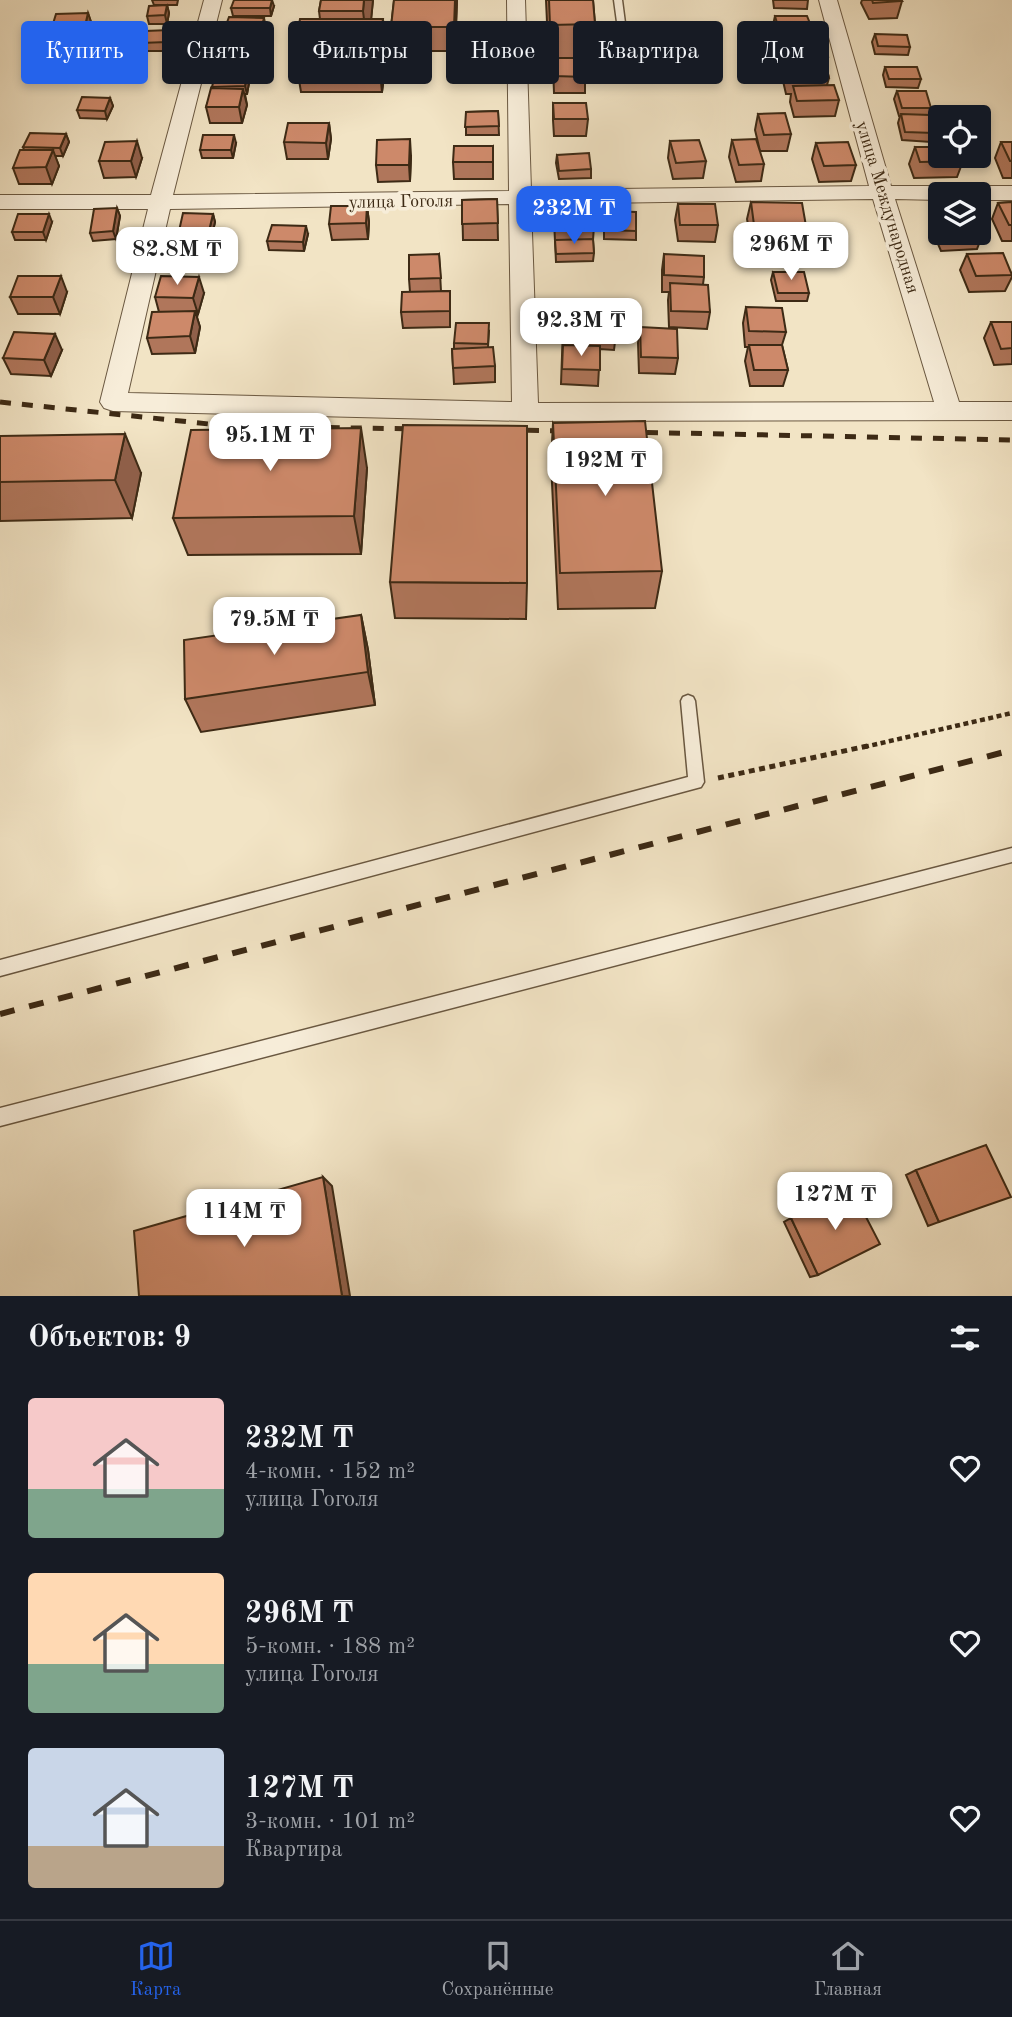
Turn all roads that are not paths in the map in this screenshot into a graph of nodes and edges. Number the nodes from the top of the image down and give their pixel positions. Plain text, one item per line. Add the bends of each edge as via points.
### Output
1 (213, 0) edge
2 (516, 0) edge
3 (618, 0) edge
4 (828, 0) edge
5 (621, 21) edge
6 (882, 192) junction
7 (1012, 193) edge
8 (520, 199) junction
9 (0, 202) edge
10 (160, 204) junction
11 (1012, 411) edge
12 (525, 412) junction
13 (950, 413) junction
14 (688, 701) dead end
15 (1012, 855) edge
16 (0, 968) edge
17 (0, 1117) edge

1 - 10 street
2 - 8 street
3 - 5 lane
4 - 6 street, улица Международная
6 - 7 street, улица Гоголя
6 - 8 street, улица Гоголя
6 - 13 street, улица Международная
8 - 10 street, улица Гоголя
8 - 12 street
9 - 10 street, улица Гоголя
10 - 12 street via 113,402
11 - 13 street
12 - 13 street
14 - 16 lane via 696,782
15 - 17 lane

